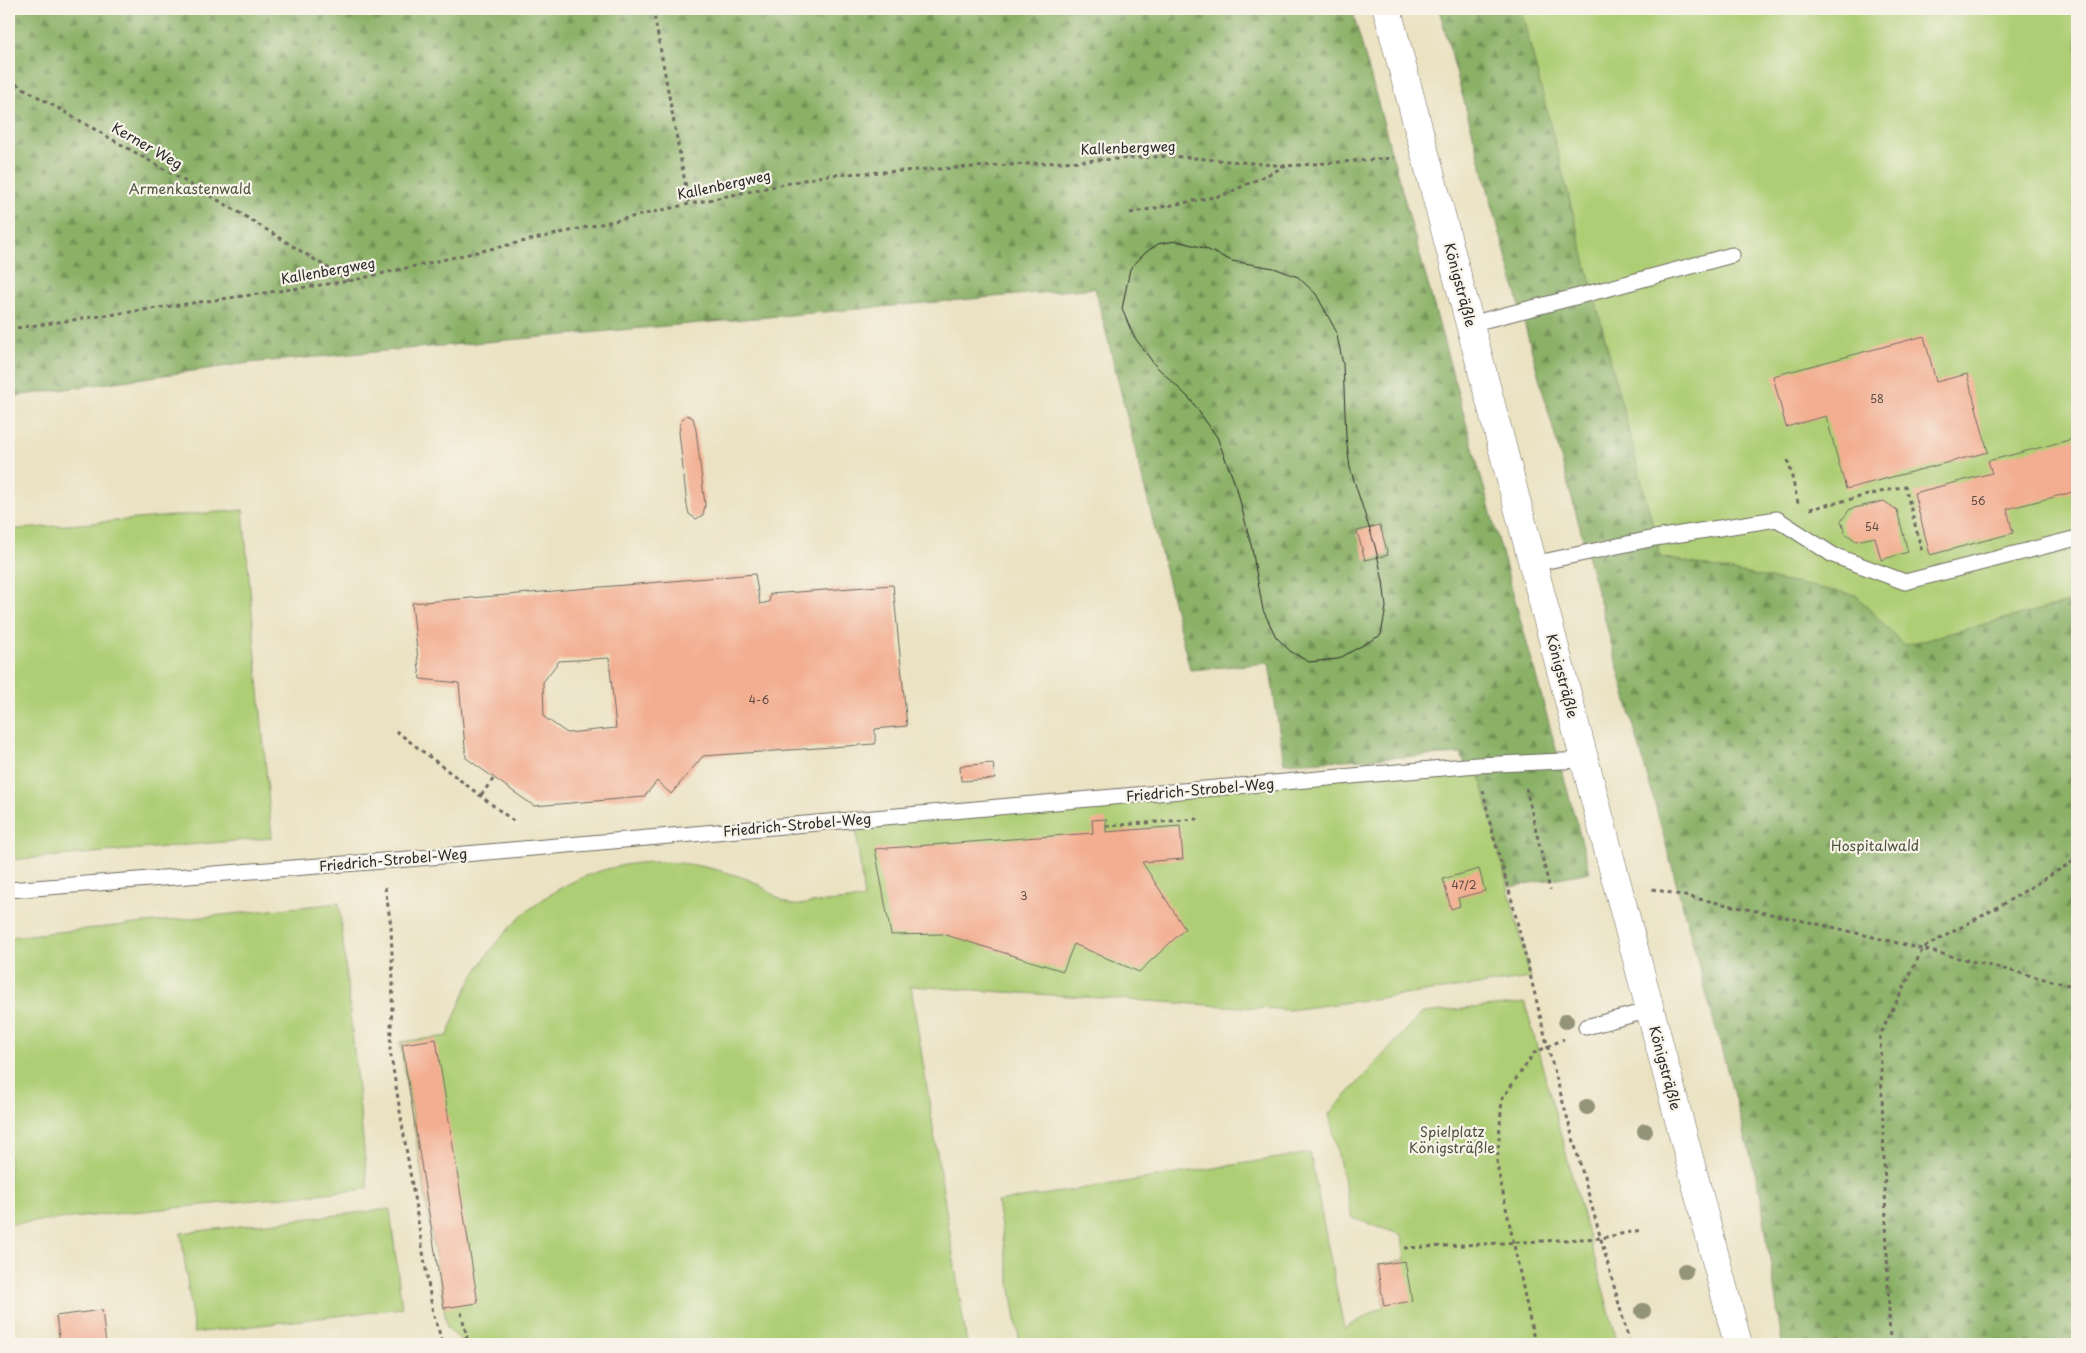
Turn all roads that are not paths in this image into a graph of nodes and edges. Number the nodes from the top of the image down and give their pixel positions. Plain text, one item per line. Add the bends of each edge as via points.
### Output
1 (1387, 9) edge
2 (1732, 254) dead end
3 (1470, 324) junction
4 (2077, 538) edge
5 (1533, 564) junction
6 (1584, 760) junction
7 (9, 890) edge
8 (1650, 1010) junction
9 (1586, 1027) road end
10 (1738, 1344) edge

1 - 3 street, Königsträßle
2 - 3 lane
3 - 5 street, Königsträßle
4 - 5 lane via 1905,582 1833,555 1777,519 1655,538
5 - 6 street, Königsträßle
6 - 7 lane, Friedrich-Strobel-Weg via 1477,765 380,862
6 - 8 street, Königsträßle
8 - 9 lane
8 - 10 street, Königsträßle

